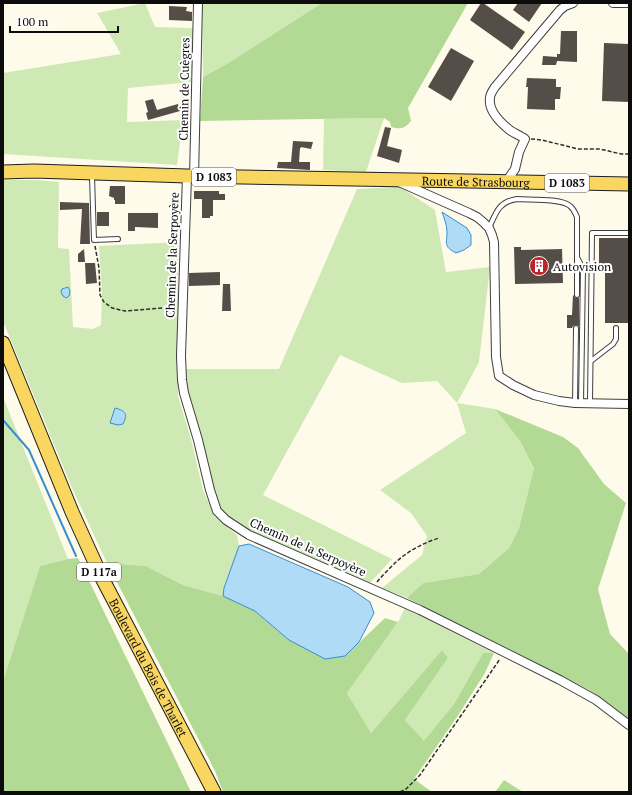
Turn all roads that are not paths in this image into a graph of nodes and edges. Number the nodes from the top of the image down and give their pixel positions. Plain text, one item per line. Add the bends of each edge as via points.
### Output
1 (198, 3) edge
2 (573, 3) edge
3 (613, 3) edge
4 (629, 3) edge
5 (3, 165) edge
6 (3, 172) edge
7 (34, 172) junction
8 (92, 173) junction
9 (190, 176) junction
10 (394, 181) junction
11 (506, 182) junction
12 (629, 184) edge
13 (489, 228) junction
14 (629, 233) edge
15 (118, 239) dead end
16 (577, 258) junction
17 (576, 295) dead end
18 (576, 328) dead end
19 (616, 328) dead end
20 (3, 343) edge
21 (591, 361) junction
22 (578, 403) junction
23 (590, 403) junction
24 (629, 404) edge
25 (629, 725) edge
26 (214, 792) edge

1 - 9 street, Chemin de Cuègres
2 - 11 street via 560,10 492,92 490,103 494,114 512,132 525,139 515,169
3 - 4 street
5 - 7 main road, D 1083
6 - 7 main road, D 1083
7 - 8 main road, D 1083
8 - 9 main road, D 1083
8 - 15 lane via 94,240
9 - 10 main road, D 1083
9 - 25 street, Chemin de la Serpoyère via 182,380 210,490 218,511 226,520 249,535 420,610 560,680 596,700
10 - 11 main road, Route de Strasbourg / D 1083
10 - 13 street via 469,213
11 - 12 main road, Route de Strasbourg / D 1083
13 - 16 lane via 499,208 512,200 566,203 571,206 577,217
13 - 22 street via 494,242 496,357 499,376 534,395 559,402
14 - 21 lane via 592,233
16 - 17 lane
16 - 22 lane via 583,270
18 - 22 lane
19 - 21 lane via 614,344
20 - 26 main road, Boulevard du Bois de Tharlet / D 117a via 99,572
21 - 23 lane
22 - 23 street
23 - 24 street

